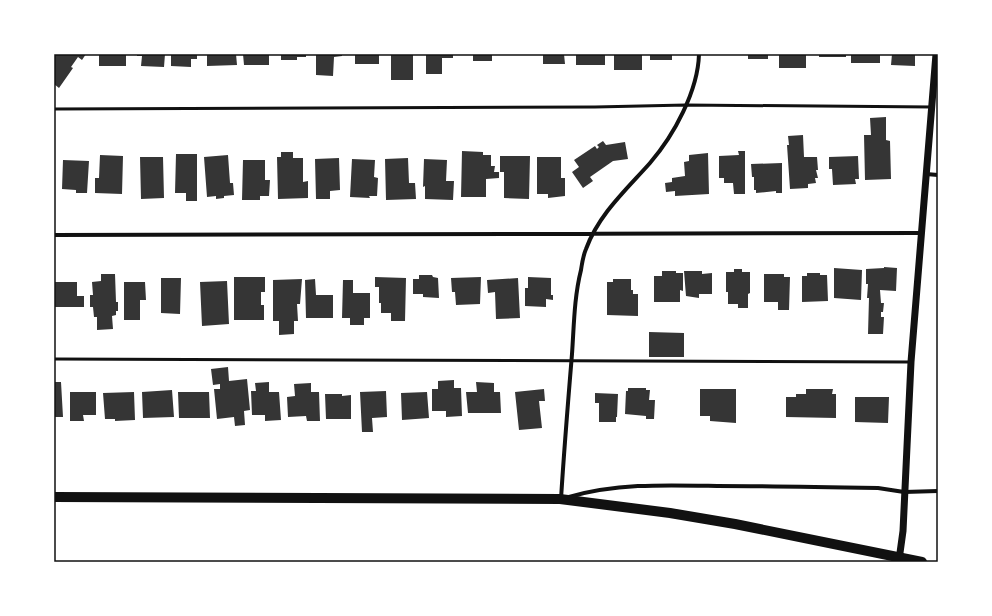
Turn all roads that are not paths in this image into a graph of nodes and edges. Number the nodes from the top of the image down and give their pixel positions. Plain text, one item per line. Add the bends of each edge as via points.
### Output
1 (699, 54) edge
2 (936, 54) edge
3 (686, 105) junction
4 (932, 107) junction
5 (54, 108) edge
6 (926, 174) junction
7 (938, 175) edge
8 (921, 233) junction
9 (592, 234) junction
10 (54, 235) edge
11 (54, 359) edge
12 (571, 361) junction
13 (911, 362) junction
14 (938, 491) edge
15 (904, 492) junction
16 (54, 497) edge
17 (560, 500) junction
18 (899, 560) edge
19 (922, 562) edge

1 - 3 street via 699,65
2 - 4 street
3 - 4 lane
3 - 5 lane
3 - 9 street via 672,134 651,162 616,200
4 - 6 street
6 - 7 street
6 - 8 street
8 - 9 street
8 - 13 street
9 - 10 street
9 - 12 street via 585,251 576,291
11 - 12 lane
12 - 13 lane
12 - 17 street
13 - 15 street
14 - 15 street
15 - 17 street via 878,488 652,485 584,492
15 - 18 street
16 - 17 main road
17 - 18 main road via 736,524
18 - 19 main road

